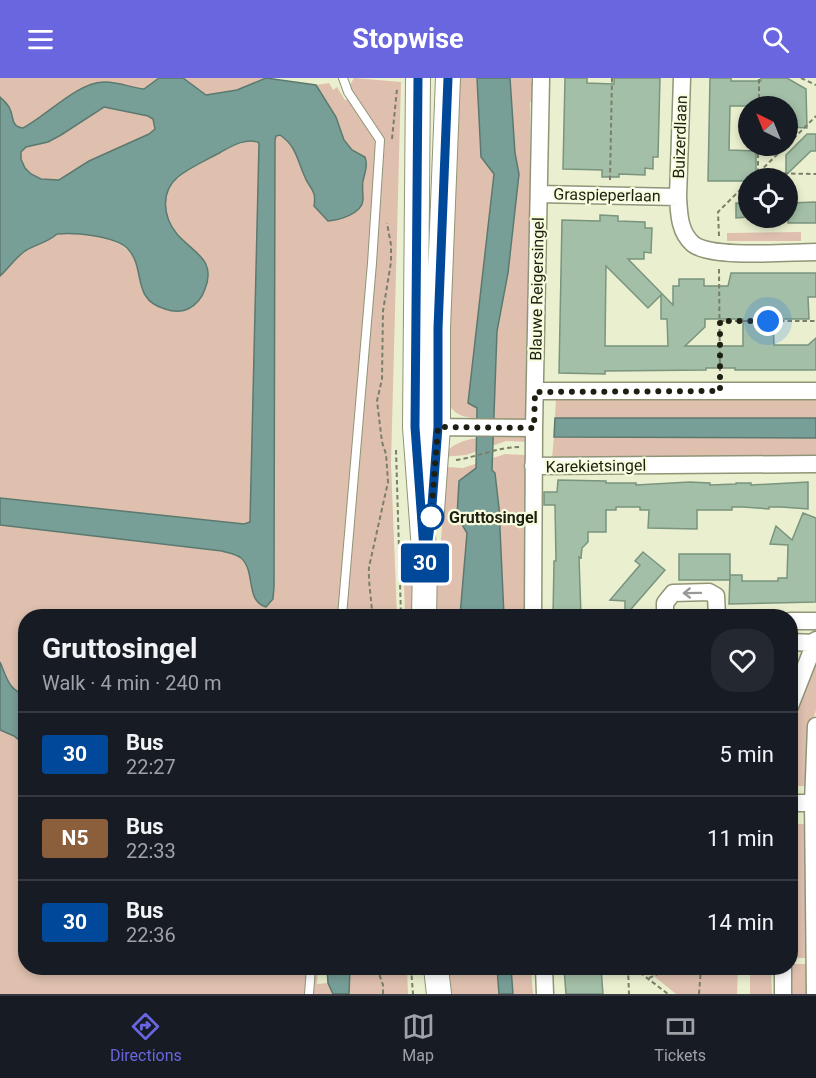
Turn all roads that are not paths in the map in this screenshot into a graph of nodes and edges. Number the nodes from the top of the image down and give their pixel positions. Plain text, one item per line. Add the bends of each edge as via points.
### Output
1 (343, 78) edge
2 (443, 78) edge
3 (448, 78) edge
4 (541, 78) edge
5 (682, 78) edge
6 (408, 80) edge
7 (539, 194) junction
8 (678, 197) junction
9 (816, 252) edge
10 (816, 391) edge
11 (535, 392) junction
12 (438, 427) junction
13 (534, 428) junction
14 (816, 464) edge
15 (533, 466) junction
16 (343, 609) edge
17 (424, 609) edge
18 (533, 609) edge
19 (665, 609) edge
20 (717, 609) edge
21 (798, 621) edge
22 (816, 621) edge
23 (798, 642) edge
24 (816, 642) edge
25 (798, 686) edge
26 (816, 726) edge
27 (798, 803) edge
28 (814, 803) edge
29 (815, 962) edge
30 (310, 975) edge
31 (437, 975) edge
32 (544, 975) edge
33 (783, 975) edge
34 (309, 994) edge
35 (439, 994) edge
36 (545, 994) edge
37 (783, 994) edge
38 (814, 994) edge

1 - 16 lane via 380,140
2 - 3 street
3 - 12 main road
4 - 7 street, Blauwe Reigersingel
5 - 8 street, Buizerdlaan
6 - 12 main road
7 - 8 street, Graspieperlaan
7 - 11 street, Blauwe Reigersingel
8 - 9 street, Graspieperlaan via 679,220 691,243 702,249 720,253
10 - 11 street
11 - 13 street
12 - 13 street
12 - 17 main road
13 - 15 street, Karekietsingel
14 - 15 street, Karekietsingel
15 - 18 street
20 -> 19 street via 716,596 709,592 673,593
21 - 22 street
23 - 24 street
24 - 25 street
26 - 28 street
27 - 28 street
28 - 29 street
29 - 38 street
30 - 34 lane
31 - 35 main road
32 - 36 street
33 - 37 street

